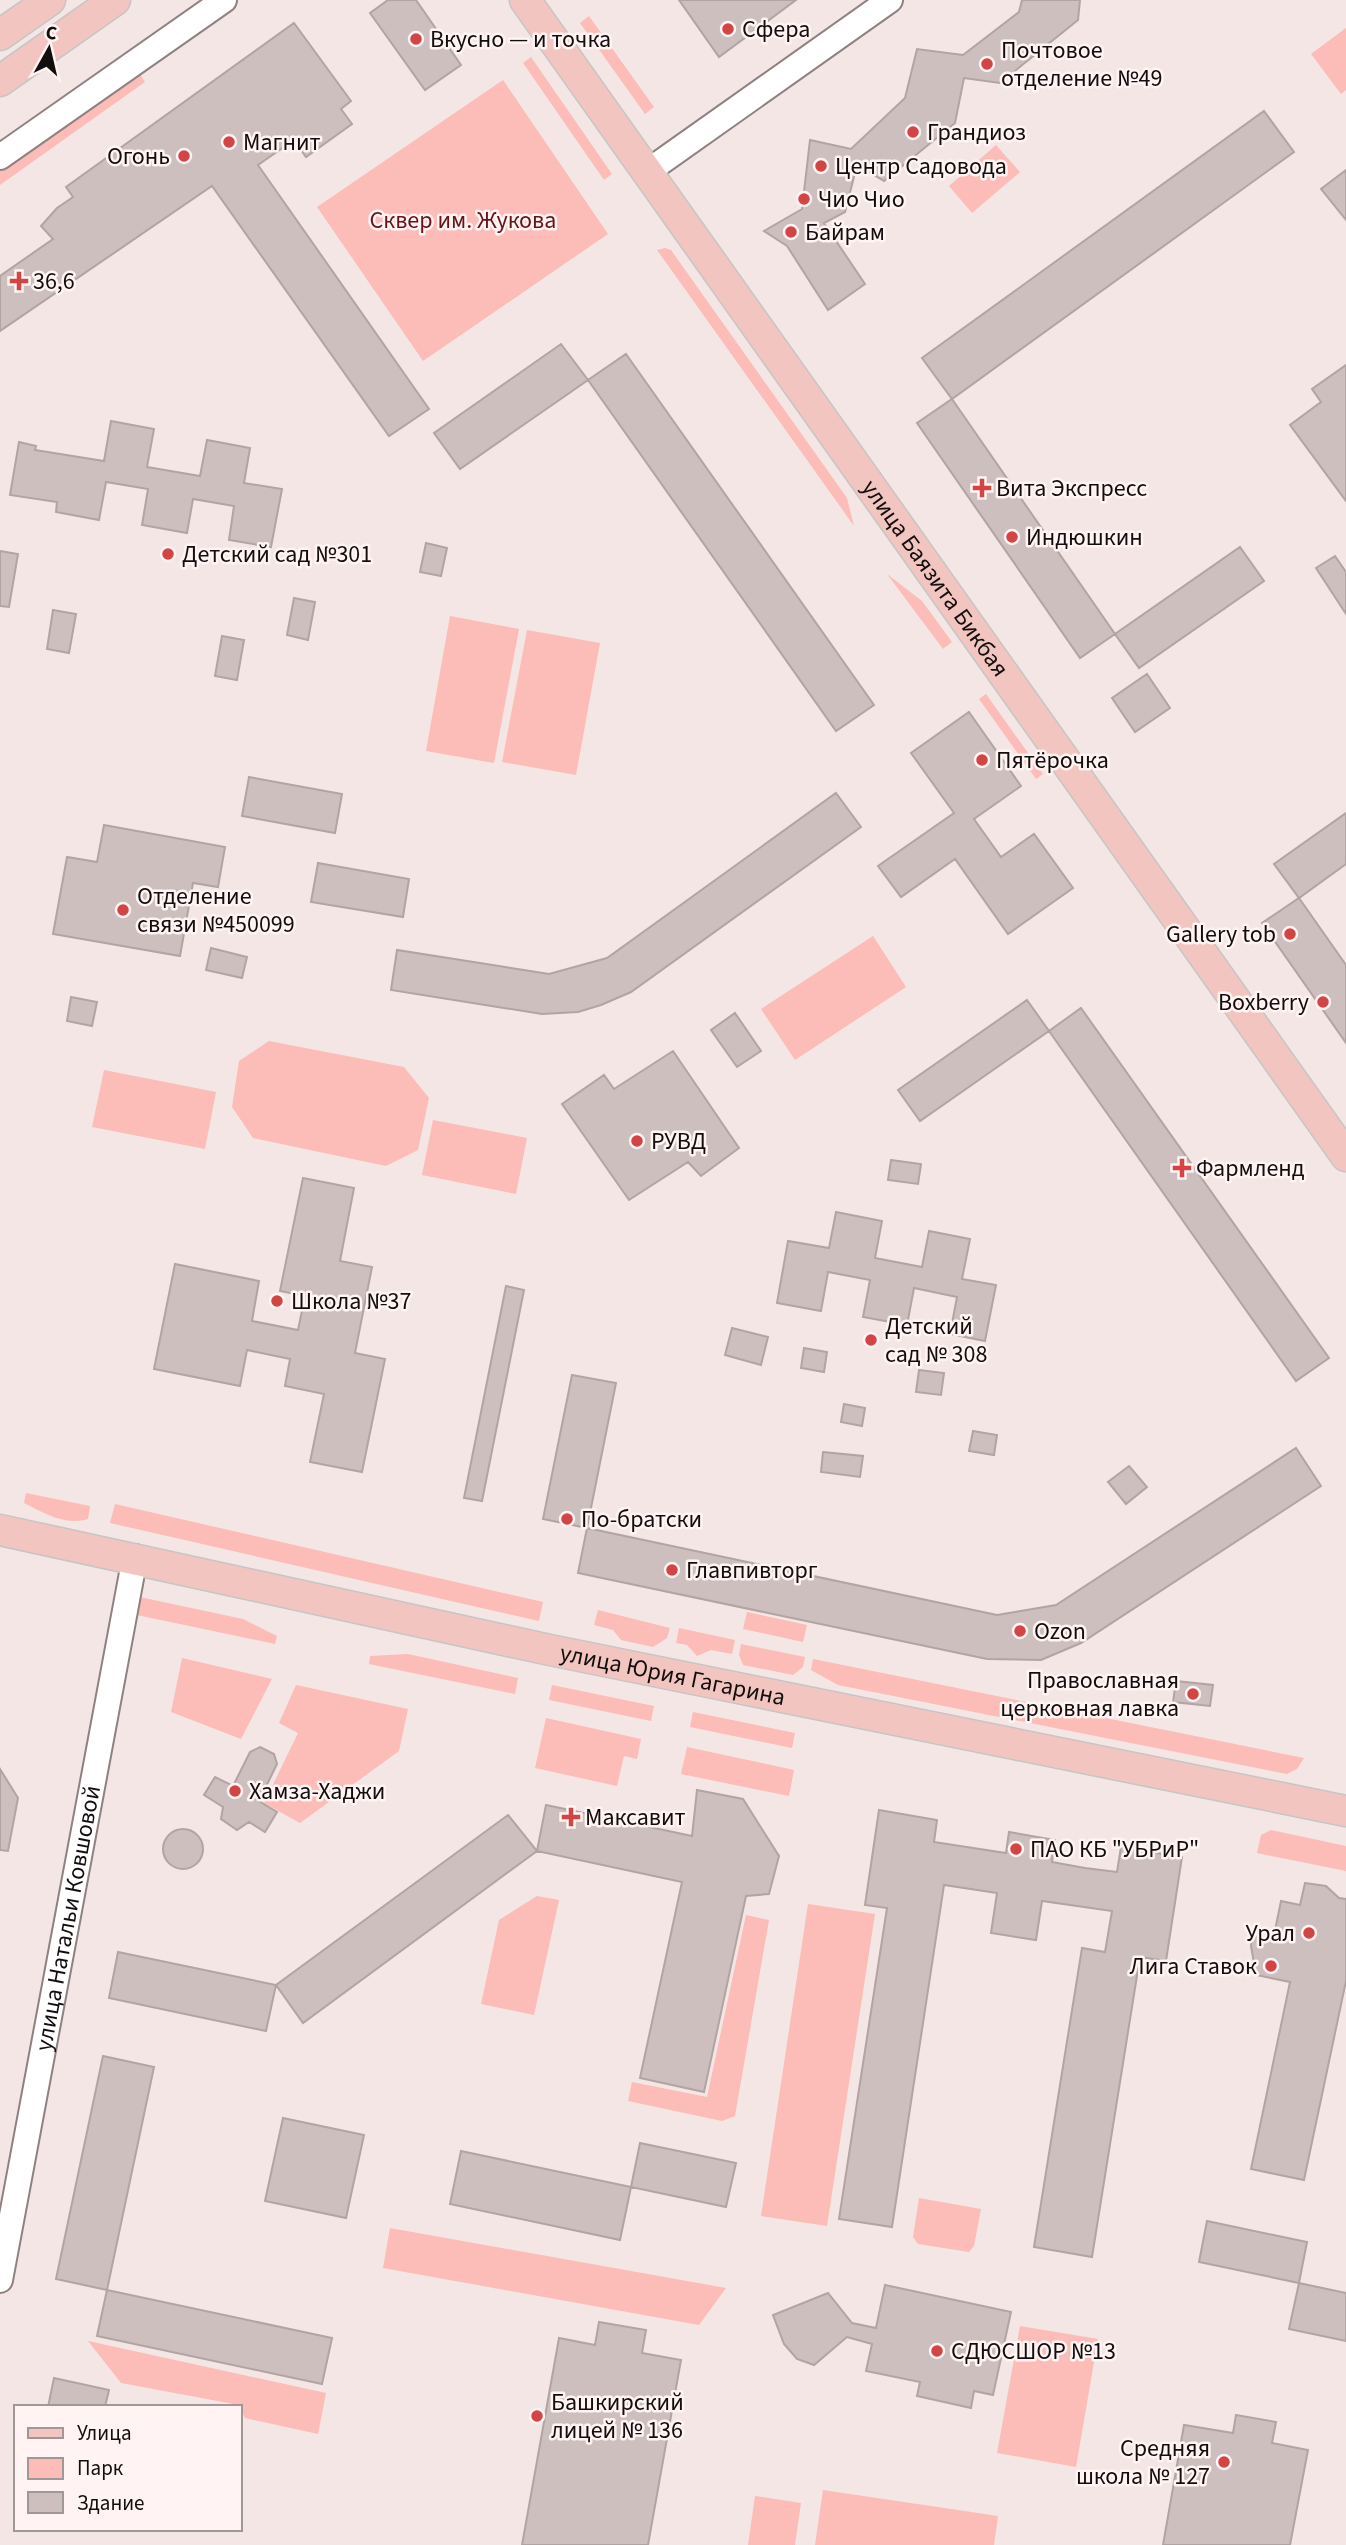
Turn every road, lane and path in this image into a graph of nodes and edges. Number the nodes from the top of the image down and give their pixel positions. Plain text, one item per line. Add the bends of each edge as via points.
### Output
1 (50, 0) edge
2 (115, 0) edge
3 (224, 0) edge
4 (525, 0) edge
5 (890, 0) edge
6 (0, 35) edge
7 (0, 81) edge
8 (0, 158) edge
9 (647, 172) junction
10 (1346, 1156) edge
11 (0, 1530) edge
12 (135, 1557) junction
13 (1346, 1811) edge
14 (0, 2280) edge

1 - 6 main road
2 - 7 main road
3 - 8 street
4 - 9 main road, улица Баязита Бикбая
5 - 9 street
9 - 10 main road, улица Баязита Бикбая
11 - 12 main road, улица Юрия Гагарина
12 - 13 main road, улица Юрия Гагарина via 550,1650
12 - 14 street, улица Натальи Ковшовой

